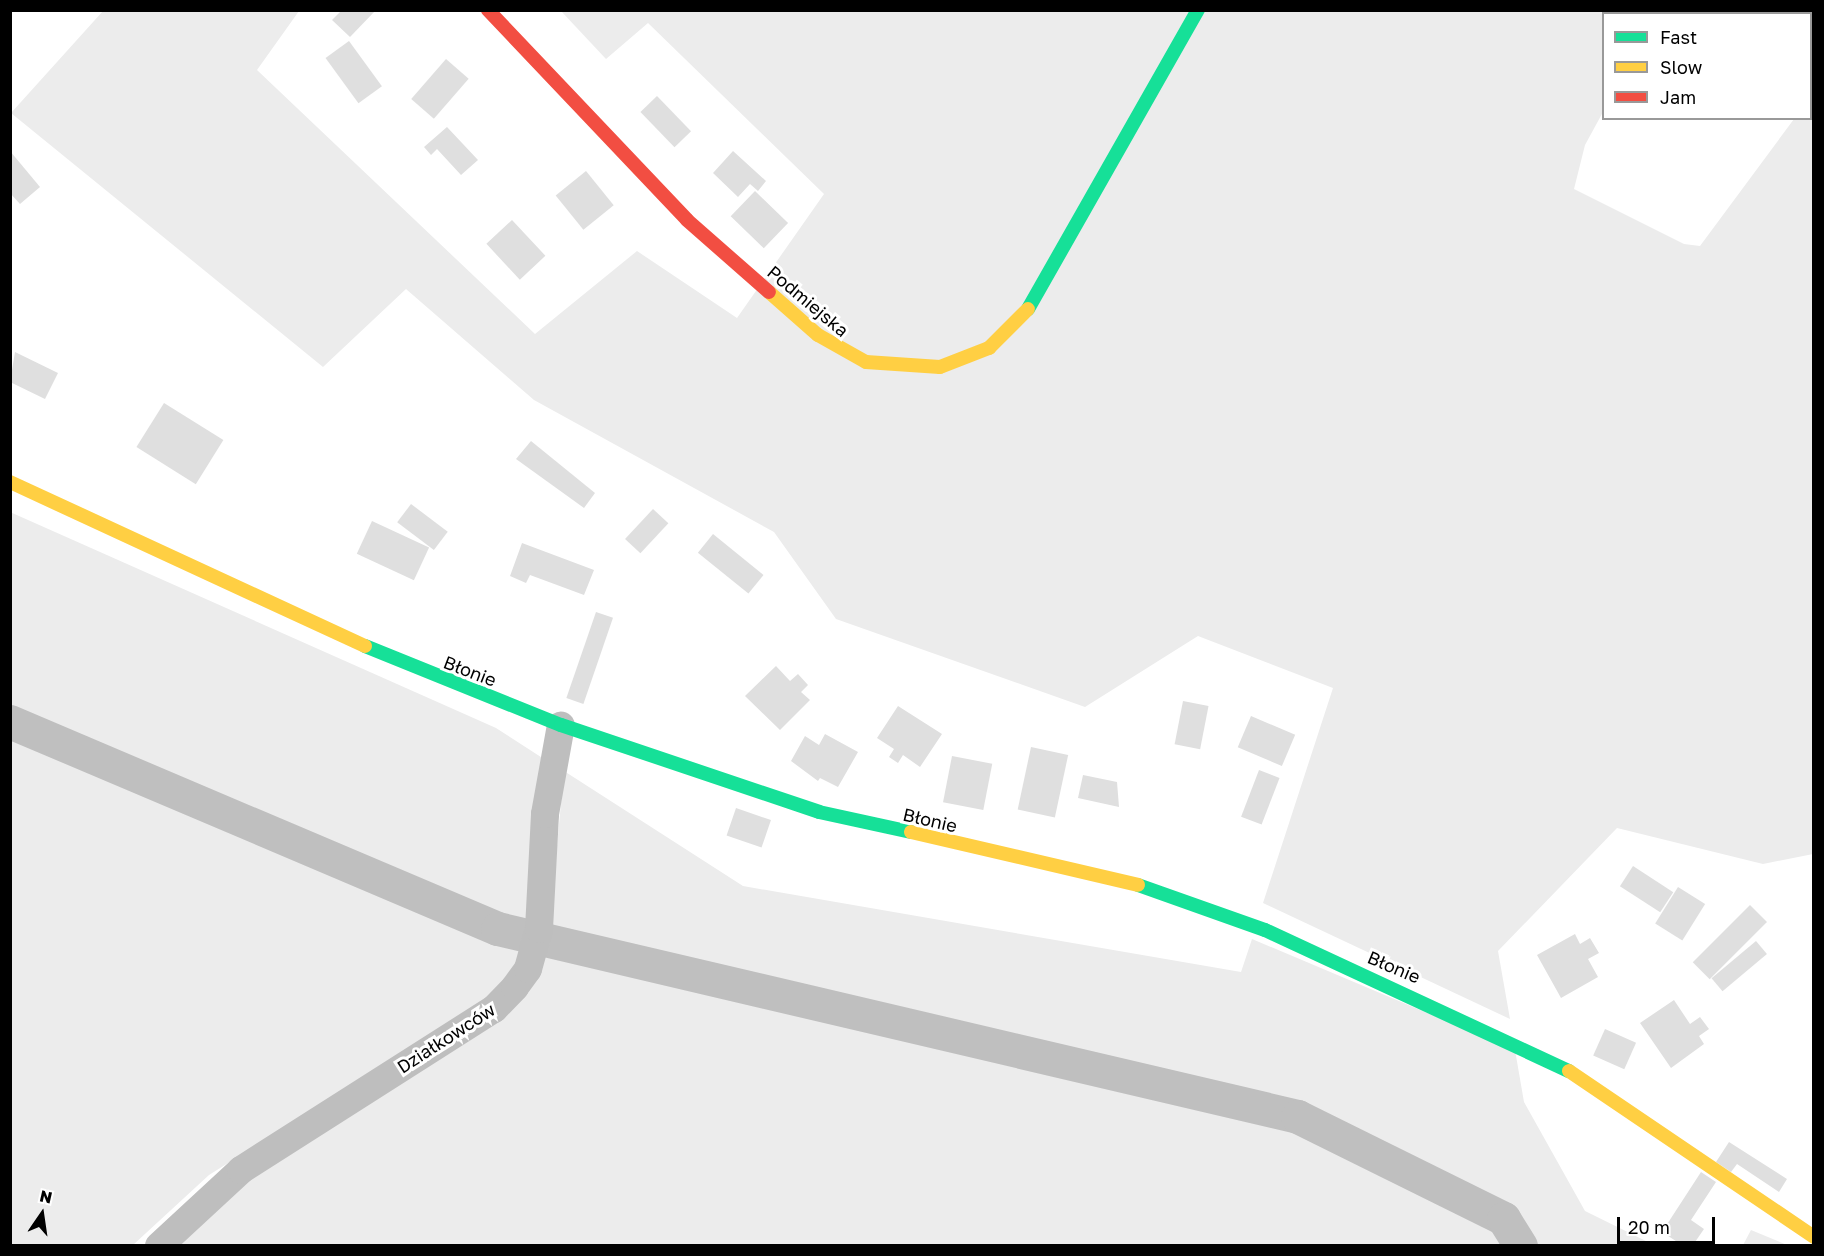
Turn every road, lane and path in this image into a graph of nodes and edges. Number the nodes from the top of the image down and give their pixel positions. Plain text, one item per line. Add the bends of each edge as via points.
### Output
1 (488, 10) edge
2 (1198, 10) edge
3 (10, 482) edge
4 (561, 725) junction
5 (1814, 1237) edge
6 (159, 1245) edge

1 - 2 street, Podmiejska via 687,220 818,335 866,362 940,367 989,348 1036,302
3 - 4 street, Błonie via 412,668
4 - 5 street, Błonie via 819,812 1119,878 1265,930 1552,1060
4 - 6 street, Działkowców via 545,814 535,942 528,969 494,1009 241,1170

